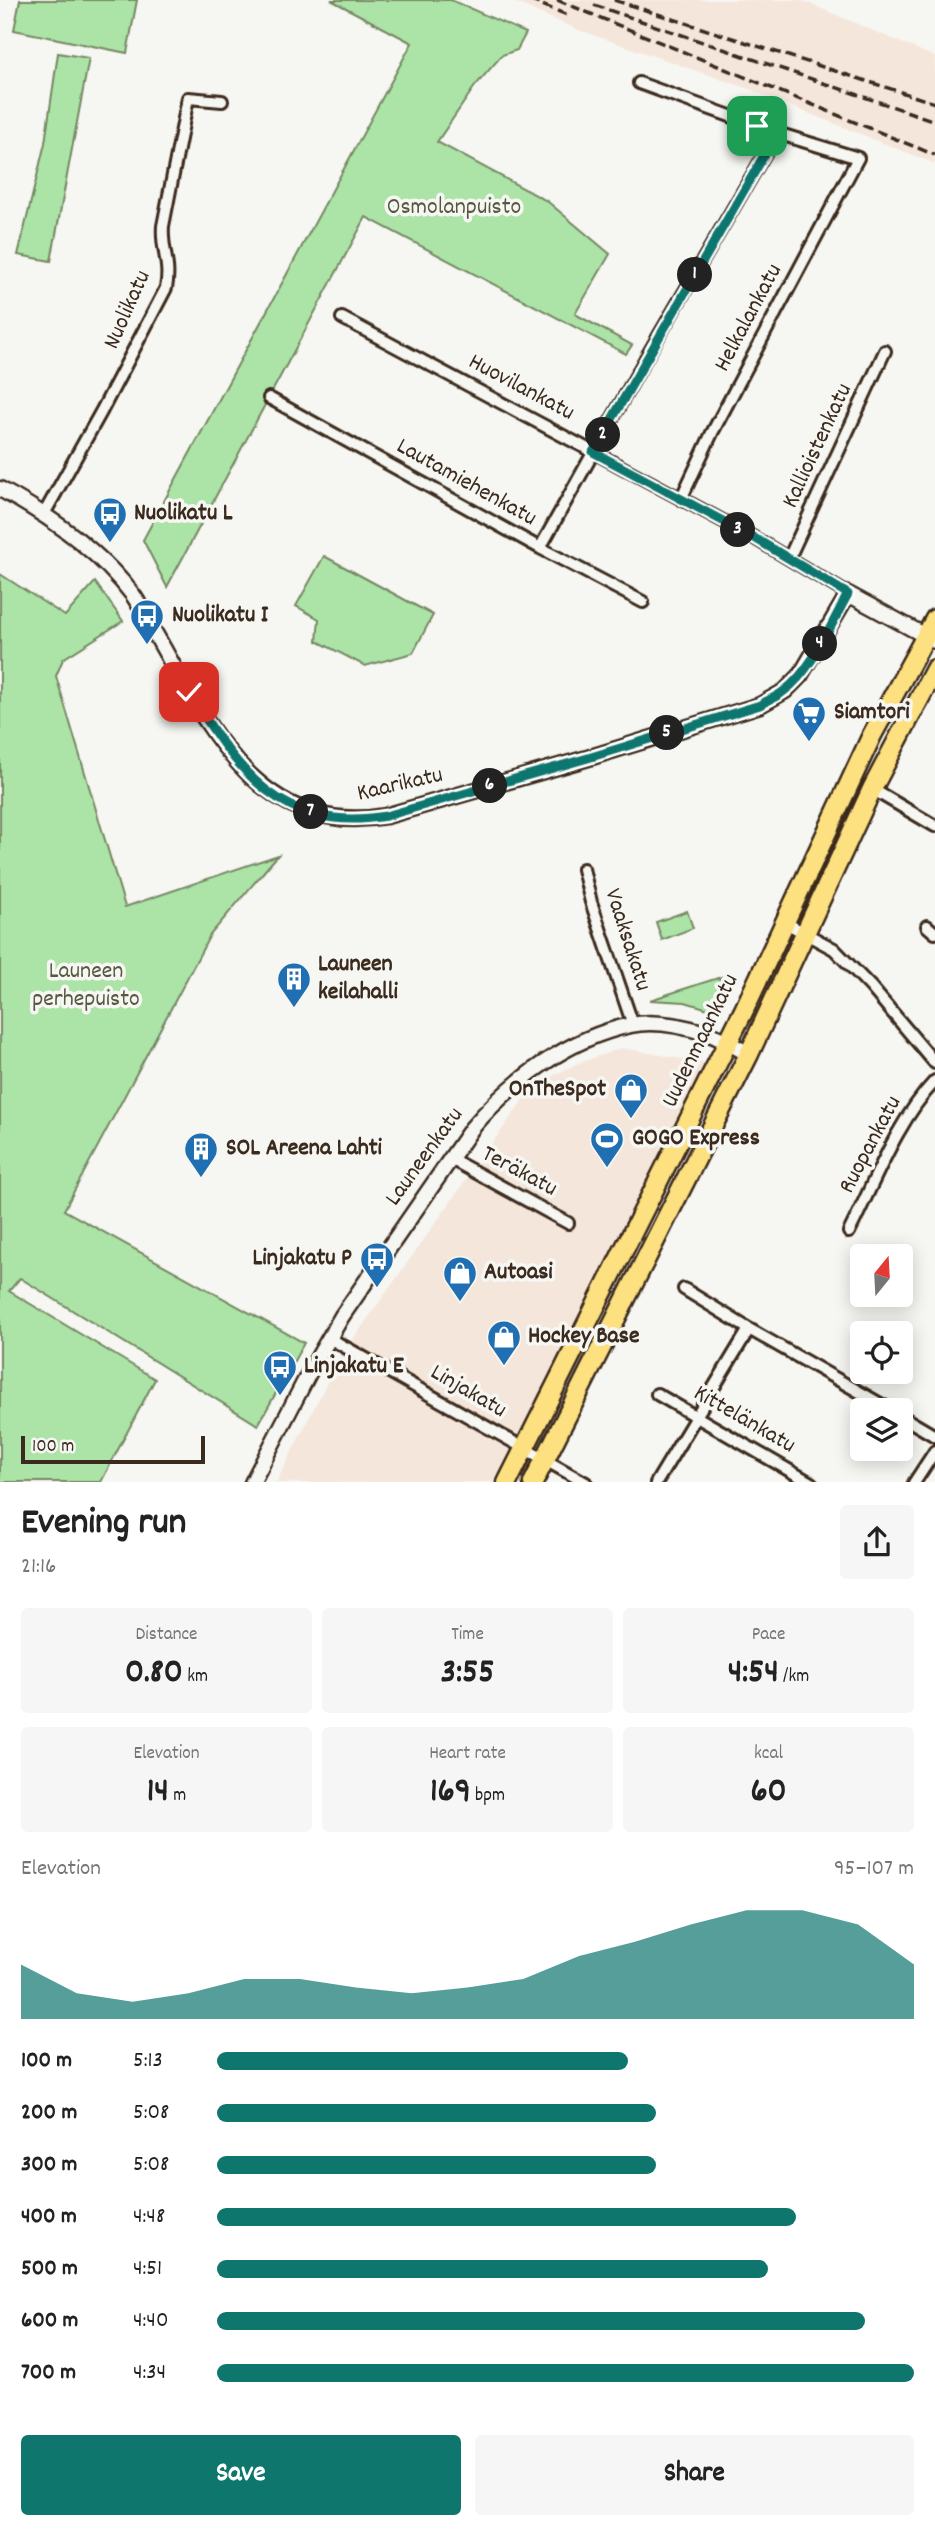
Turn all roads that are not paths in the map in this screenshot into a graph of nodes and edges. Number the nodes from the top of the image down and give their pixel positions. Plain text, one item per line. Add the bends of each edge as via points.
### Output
1 (639, 83) dead end
2 (222, 101) dead end
3 (777, 133) junction
4 (342, 318) dead end
5 (885, 351) dead end
6 (269, 398) dead end
7 (593, 452) junction
8 (0, 489) edge
9 (681, 499) junction
10 (44, 514) junction
11 (540, 548) junction
12 (789, 558) junction
13 (848, 594) junction
14 (643, 602) dead end
15 (935, 619) edge
16 (931, 638) edge
17 (935, 669) edge
18 (872, 789) junction
19 (935, 826) edge
20 (583, 869) dead end
21 (786, 923) junction
22 (806, 932) junction
23 (633, 1024) junction
24 (728, 1042) junction
25 (930, 1051) edge
26 (749, 1054) junction
27 (935, 1063) edge
28 (935, 1081) edge
29 (451, 1158) junction
30 (568, 1223) dead end
31 (849, 1232) dead end
32 (684, 1289) dead end
33 (749, 1329) junction
34 (329, 1338) junction
35 (657, 1394) dead end
36 (870, 1398) edge
37 (695, 1415) junction
38 (913, 1423) edge
39 (935, 1436) edge
40 (525, 1449) junction
41 (935, 1451) edge
42 (545, 1459) junction
43 (252, 1482) edge
44 (507, 1482) edge
45 (533, 1482) edge
46 (586, 1482) edge
47 (656, 1482) edge
48 (811, 1482) edge
49 (914, 1482) edge

1 - 3 street
2 - 10 street, Nuolikatu via 188,98 163,226 169,272 166,288
3 - 7 street
3 - 9 street, Helkalankatu via 858,158
4 - 7 street, Huovilankatu
5 - 12 street, Kallioistenkatu
6 - 11 street, Lautamiehenkatu
7 - 9 street, Huovilankatu
7 - 11 street
8 - 10 street, Kaarikatu
9 - 12 street, Huovilankatu
10 - 13 street, Kaarikatu via 106,564 134,596 221,744 250,777 285,802 351,820 386,816 760,705 800,676
11 - 14 street, Lautamiehenkatu
12 - 13 street, Huovilankatu
13 - 16 street, Huovilankatu
15 - 16 main road, Uudenmaankatu
16 - 21 main road, Uudenmaankatu via 872,734
17 - 18 main road, Uudenmaankatu
18 - 19 street
18 - 22 main road, Uudenmaankatu
20 - 23 street, Vaaksakatu
21 - 22 street
21 - 24 main road, Uudenmaankatu
22 - 25 street via 834,949
22 - 26 main road, Uudenmaankatu
23 - 24 street, Launeenkatu via 689,1028
23 - 29 street, Launeenkatu via 575,1045 515,1084 491,1105
24 - 26 street, Launeenkatu
24 - 40 main road, Uudenmaankatu
25 - 27 street
26 - 42 main road, Uudenmaankatu
28 - 31 street, Ruopankatu via 904,1124
29 - 30 street, Teräkatu
29 - 34 street, Launeenkatu
32 - 33 street
33 - 36 street
33 - 37 street
34 - 40 street, Linjakatu
34 - 43 street, Launeenkatu
35 - 37 street, Kittelänkatu
37 - 47 street
37 - 48 street, Kittelänkatu
38 - 39 street
40 - 42 street, Linjakatu
40 - 44 main road, Uudenmaankatu
41 - 49 street
42 - 45 main road, Uudenmaankatu
42 - 46 street, Linjakatu

